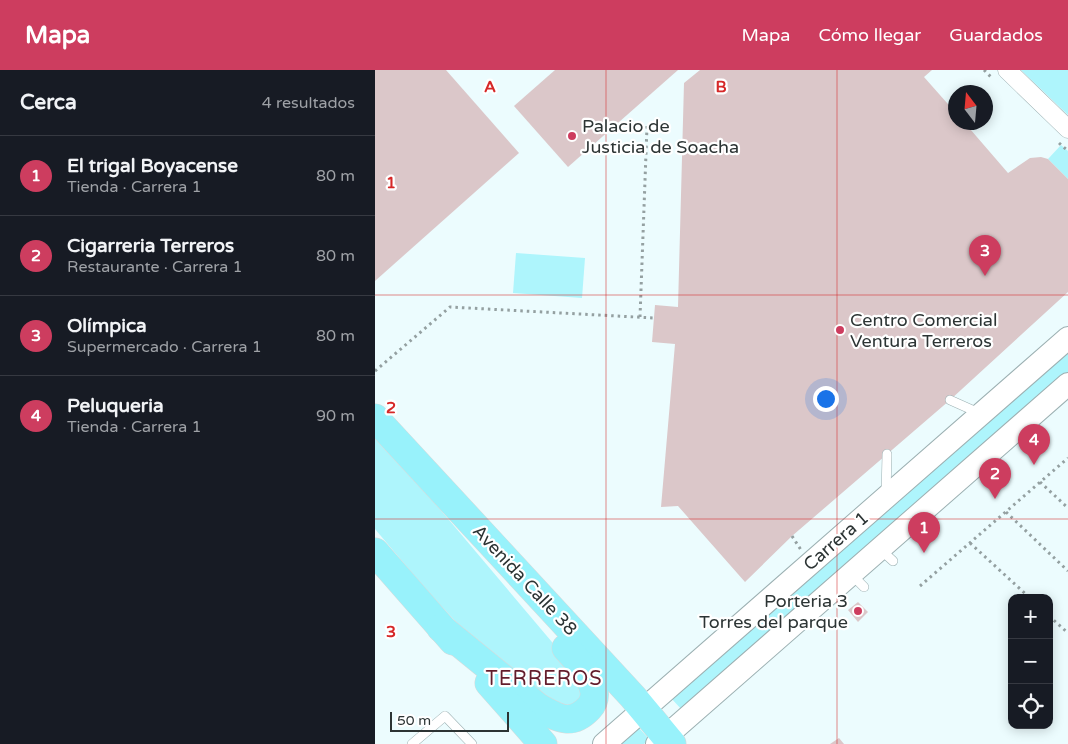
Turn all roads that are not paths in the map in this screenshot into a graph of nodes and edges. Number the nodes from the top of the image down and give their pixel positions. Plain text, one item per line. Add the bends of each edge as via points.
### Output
1 (1007, 70) edge
2 (1068, 129) edge
3 (1068, 338) edge
4 (1068, 384) edge
5 (950, 400) dead end
6 (982, 414) junction
7 (375, 418) edge
8 (887, 454) dead end
9 (886, 497) junction
10 (475, 525) junction
11 (375, 552) edge
12 (441, 628) junction
13 (645, 709) junction
14 (665, 741) edge
15 (417, 743) edge
16 (472, 744) edge
17 (543, 744) edge
18 (603, 744) edge

1 - 2 street
3 - 6 street, Carrera 1
4 - 14 street, Carrera 1 via 887,555
5 - 6 lane
6 - 9 street, Carrera 1
7 - 10 main road, Avenida Calle 38
8 - 9 lane
9 - 13 street, Carrera 1
10 - 12 main road via 534,612 589,676 594,690 592,704 583,715 573,719 556,717 538,707
10 - 13 main road, Avenida Calle 38
11 - 12 main road
12 - 17 main road
13 - 14 main road, Avenida Calle 38
13 - 18 street, Carrera 1
15 - 16 lane via 445,716

